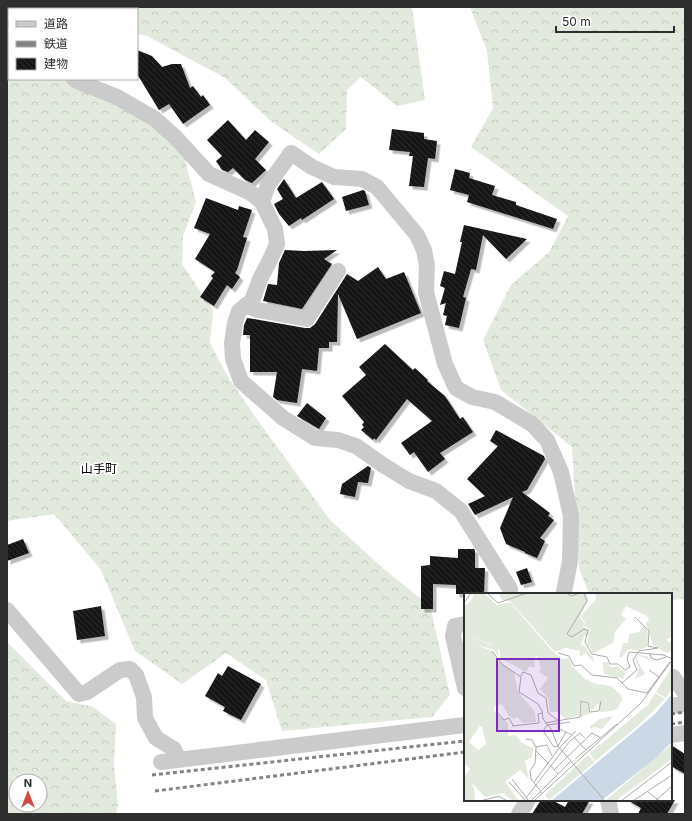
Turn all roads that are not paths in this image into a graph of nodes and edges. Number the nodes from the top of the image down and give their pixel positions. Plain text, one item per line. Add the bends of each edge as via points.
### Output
1 (76, 80) edge
2 (262, 202) junction
3 (338, 271) dead end
4 (246, 305) junction
5 (510, 593) edge
6 (564, 593) edge
7 (7, 610) edge
8 (464, 624) edge
9 (672, 677) edge
10 (464, 684) edge
11 (685, 693) edge
12 (685, 704) edge
13 (672, 706) edge
14 (464, 725) edge
15 (685, 733) edge
16 (672, 735) edge
17 (179, 760) junction
18 (161, 762) dead end
19 (527, 801) edge
20 (608, 801) edge
21 (519, 814) edge
22 (611, 814) edge

1 - 2 street via 117,97 155,119 209,174 251,193
2 - 4 street via 275,229 277,244 252,300
2 - 6 street via 268,184 291,153 334,177 362,179 377,187 417,235 424,250 426,292 444,364 456,388 472,397 494,402 532,424 546,440 561,472 571,516 570,561
3 - 4 street via 307,319 258,310
4 - 5 street via 239,311 232,343 233,359 241,380 283,418 315,438 338,440 356,446 409,481 436,490 460,511 510,589
7 - 17 street via 79,694 87,692 120,670 130,669 136,675 144,697 145,718 156,738 174,749
8 - 10 street via 455,626 453,636
9 - 11 street
12 - 13 street
14 - 17 street
15 - 16 street
17 - 18 street
19 - 21 street
20 - 22 street

